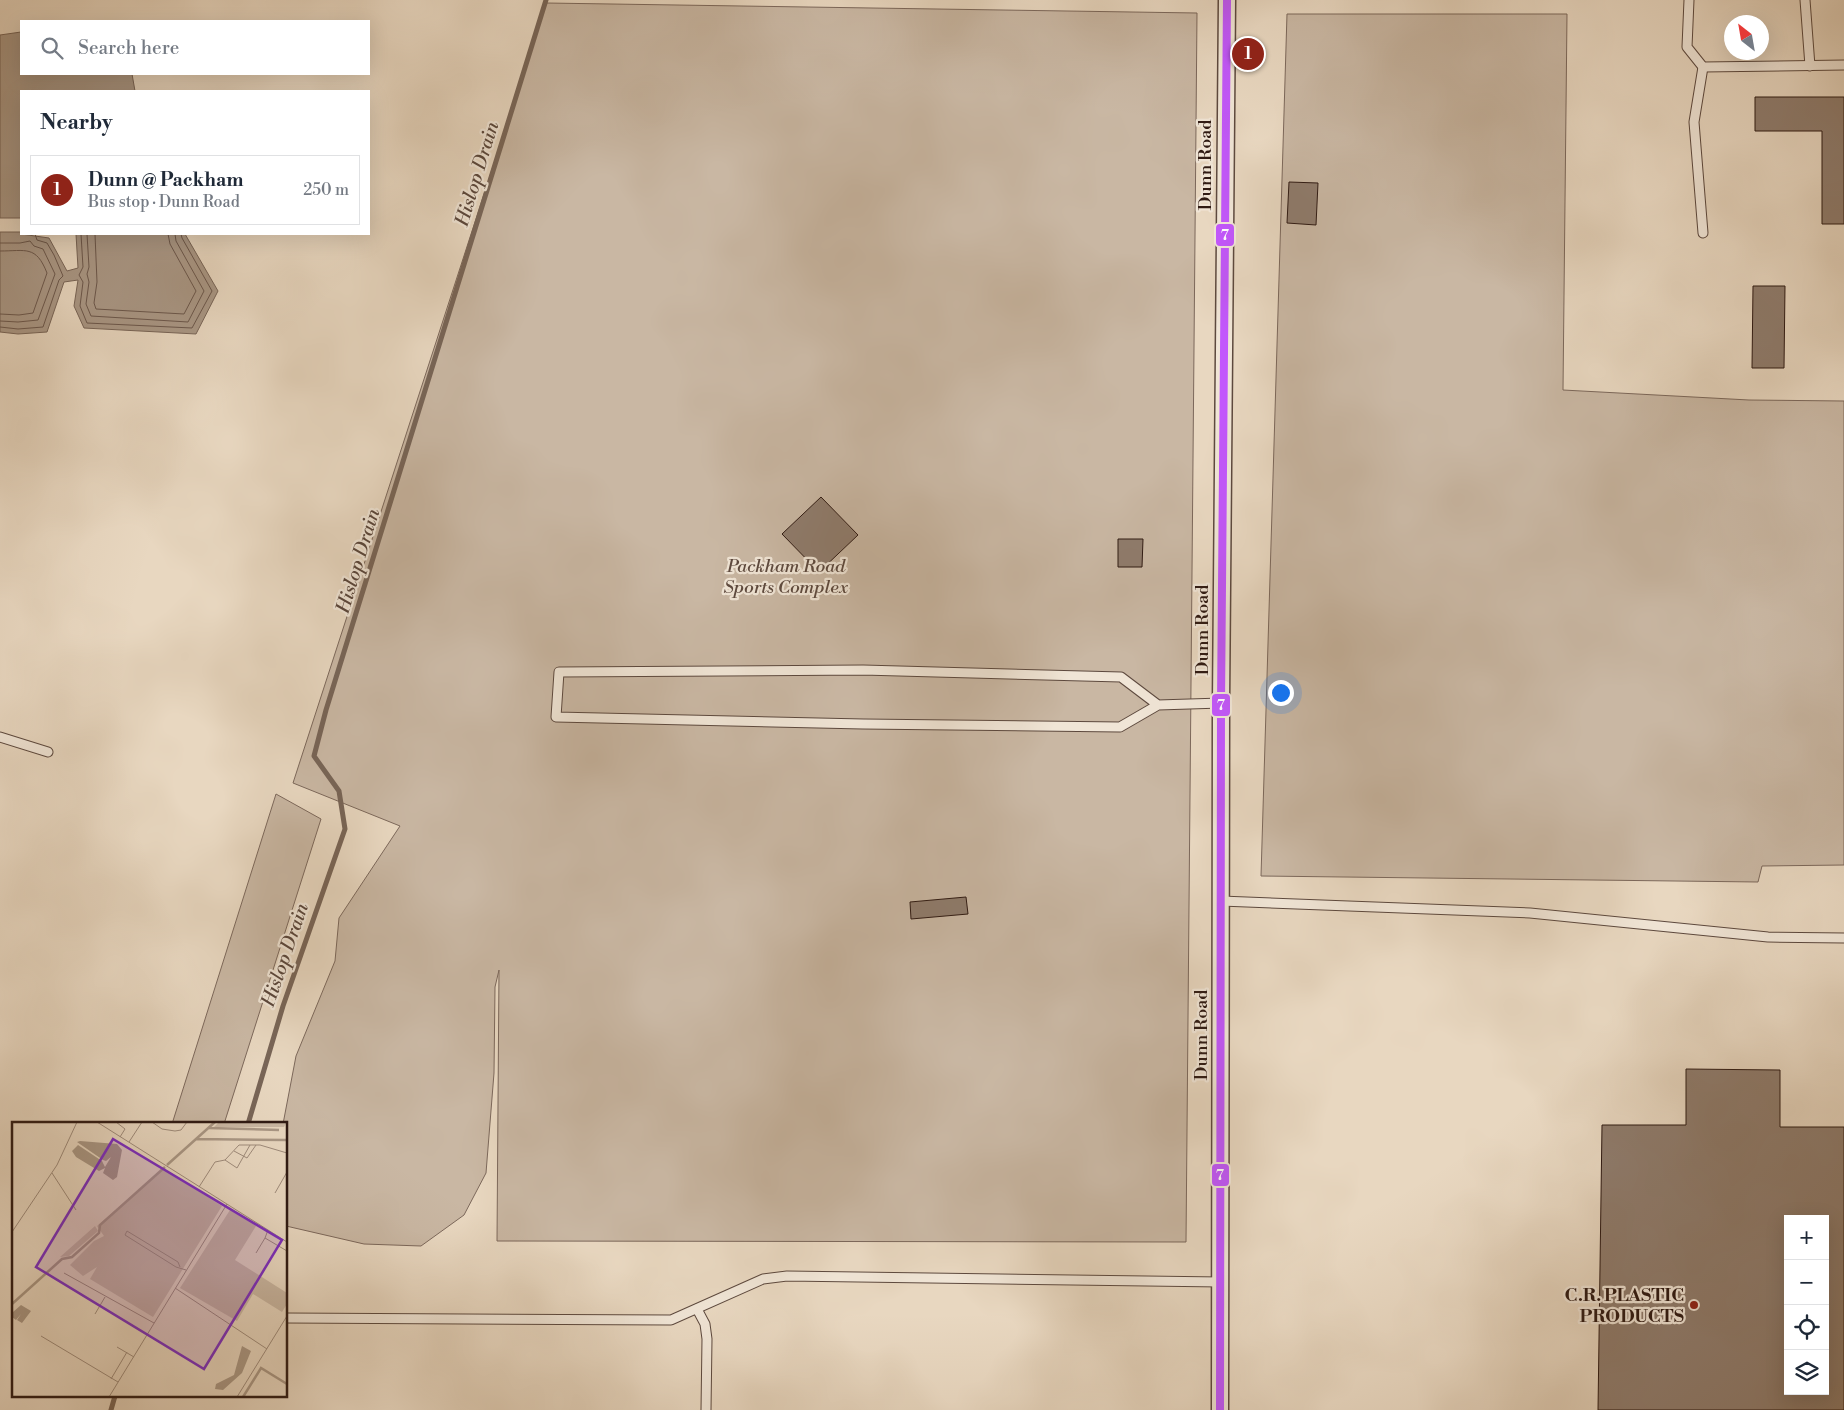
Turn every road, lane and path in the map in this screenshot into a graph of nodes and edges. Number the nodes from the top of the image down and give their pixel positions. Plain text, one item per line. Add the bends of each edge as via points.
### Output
1 (1227, 0) edge
2 (1689, 0) edge
3 (1805, 0) edge
4 (1844, 65) edge
5 (1810, 66) junction
6 (1703, 67) junction
7 (1703, 233) dead end
8 (1222, 704) junction
9 (1158, 705) junction
10 (0, 737) edge
11 (48, 752) dead end
12 (1221, 901) junction
13 (1844, 938) edge
14 (1221, 1282) junction
15 (697, 1309) junction
16 (288, 1318) edge
17 (706, 1410) edge
18 (1220, 1410) edge

1 - 8 street, Dunn Road
2 - 6 lane via 1687,47
3 - 5 lane
4 - 5 lane
5 - 6 lane
6 - 7 lane via 1694,122
8 - 9 lane
8 - 12 street, Dunn Road
9 - 9 lane via 1121,677 863,670 559,672 556,717 1120,727
10 - 11 lane
12 - 13 lane via 1530,912 1768,936
12 - 14 street, Dunn Road
14 - 15 lane via 787,1276 763,1280
14 - 18 street, Dunn Road
15 - 16 lane via 671,1320
15 - 17 lane via 705,1324 707,1339

